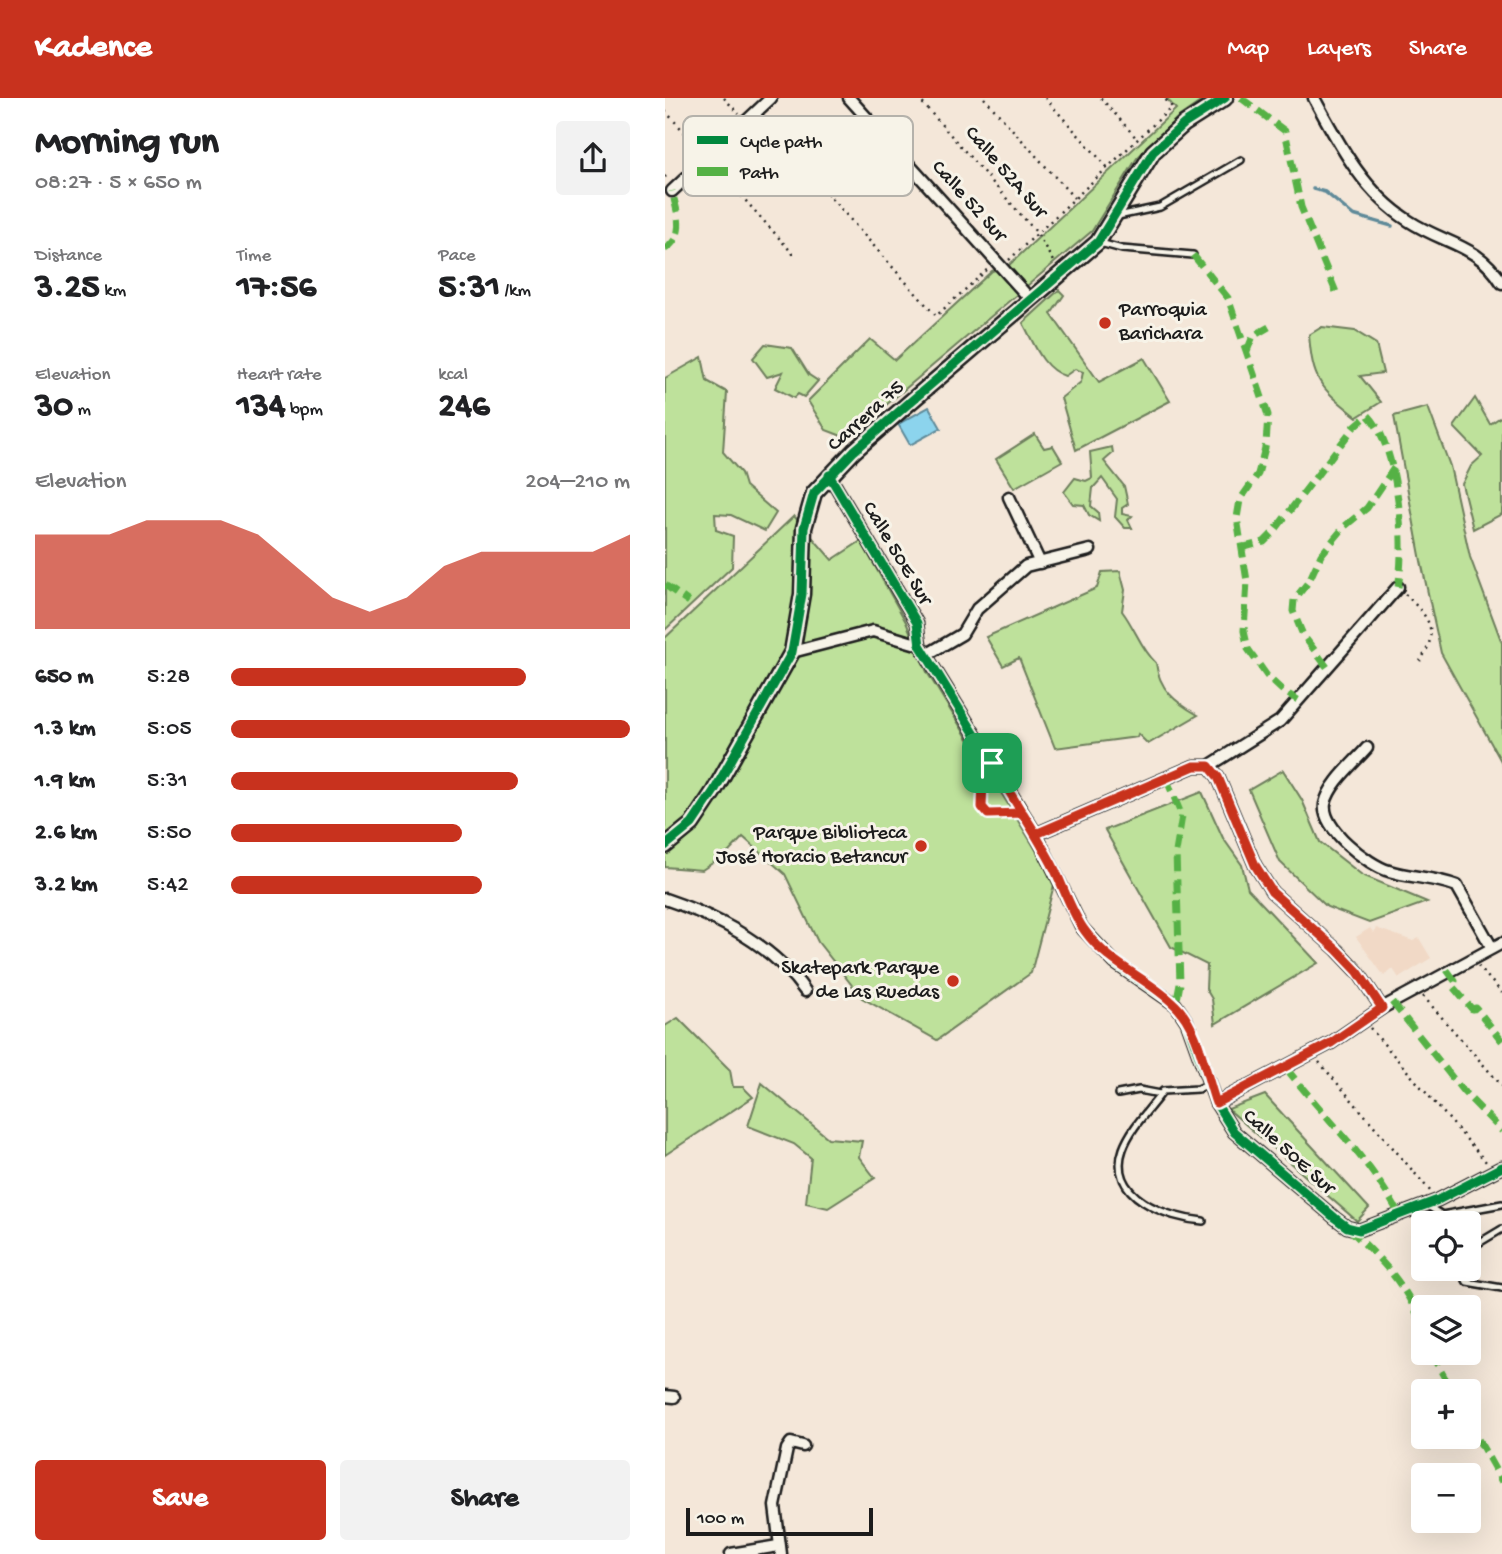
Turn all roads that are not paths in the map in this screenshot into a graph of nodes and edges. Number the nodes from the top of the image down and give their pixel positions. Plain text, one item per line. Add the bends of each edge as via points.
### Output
1 (771, 98) edge
2 (849, 98) edge
3 (1225, 98) edge
4 (1314, 98) edge
5 (755, 113) junction
6 (752, 116) edge
7 (758, 116) edge
8 (865, 116) edge
9 (1241, 160) dead end
10 (913, 169) edge
11 (683, 181) edge
12 (673, 191) dead end
13 (1115, 217) junction
14 (1098, 242) junction
15 (1193, 255) dead end
16 (1502, 283) edge
17 (1031, 300) junction
18 (829, 475) junction
19 (1009, 497) dead end
20 (1090, 550) dead end
21 (1040, 563) junction
22 (1398, 587) road end
23 (920, 645) junction
24 (792, 652) junction
25 (926, 655) junction
26 (1367, 748) dead end
27 (992, 763) junction
28 (1209, 766) junction
29 (1023, 813) junction
30 (1036, 834) junction
31 (665, 846) edge
32 (665, 899) edge
33 (1502, 943) edge
34 (1492, 948) junction
35 (804, 991) dead end
36 (1382, 1008) junction
37 (1209, 1084) junction
38 (1118, 1094) dead end
39 (1160, 1094) junction
40 (1216, 1103) junction
41 (1498, 1169) edge
42 (1502, 1204) edge
43 (1426, 1205) junction
44 (1203, 1221) dead end
45 (1502, 1229) edge
46 (1481, 1244) edge
47 (1466, 1281) edge
48 (1502, 1288) edge
49 (803, 1446) dead end
50 (780, 1550) edge
51 (731, 1554) edge

1 - 5 street
2 - 8 street, Calle 52 Sur
3 - 13 street, Carrera 75 via 1184,124 1153,152
4 - 16 street via 1348,159 1375,194 1409,221 1478,254
5 - 6 street
5 - 7 lane
9 - 13 lane via 1149,212
10 - 17 street, Calle 52 Sur
11 - 12 street
13 - 14 street, Carrera 75
14 - 15 lane
14 - 17 street, Carrera 75
17 - 18 street, Carrera 75
18 - 23 street, Calle 50E Sur via 917,623
18 - 24 street, Carrera 75 via 814,493 804,528 802,594
19 - 21 street
20 - 21 street
21 - 25 street via 1027,566 977,609 962,634
22 - 28 street via 1280,721
23 - 24 street, Calle 50E Sur via 873,631
23 - 25 street, Calle 50E Sur
24 - 31 street, Carrera 75 via 714,791 692,824
25 - 27 street, Calle 50E Sur
26 - 34 street via 1330,792 1325,805 1339,836 1369,862 1388,871 1457,886
27 - 29 street, Calle 50E Sur
27 - 29 lane via 983,780 982,807 988,814
28 - 30 street via 1194,766
28 - 36 street via 1272,892 1358,972
29 - 30 street, Calle 50E Sur
30 - 37 street, Calle 50E Sur via 1082,928 1097,947 1176,1005 1187,1022
32 - 35 street via 722,923 773,954
33 - 34 street
34 - 36 street
36 - 40 street via 1313,1054
37 - 39 lane via 1198,1089 1166,1089
37 - 40 street, Calle 50E Sur
38 - 39 lane via 1139,1090
39 - 44 lane via 1122,1151 1125,1180 1145,1204 1172,1216
40 - 43 street, Calle 50E Sur via 1234,1132 1347,1227 1374,1226
41 - 43 street
42 - 43 lane via 1443,1215
45 - 46 lane
47 - 48 lane
49 - 50 street via 791,1443 787,1449 775,1506
50 - 51 street

